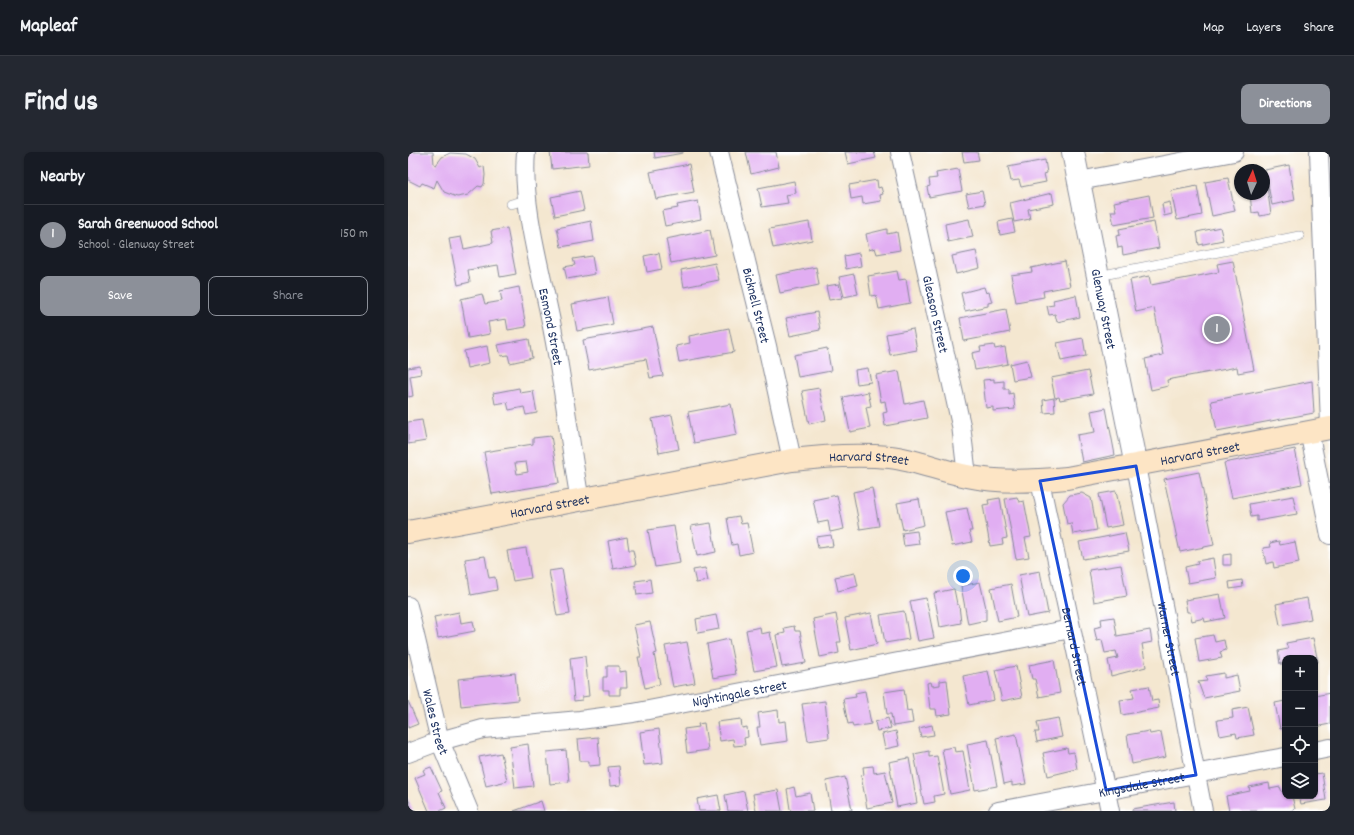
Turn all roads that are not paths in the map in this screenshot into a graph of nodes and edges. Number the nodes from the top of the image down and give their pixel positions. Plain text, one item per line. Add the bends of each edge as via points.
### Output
1 (526, 152) edge
2 (719, 152) edge
3 (900, 152) edge
4 (1073, 152) edge
5 (1234, 152) edge
6 (1319, 152) edge
7 (1079, 181) junction
8 (1299, 236) dead end
9 (1098, 276) junction
10 (1330, 424) edge
11 (1330, 428) edge
12 (1309, 431) junction
13 (792, 460) junction
14 (1136, 466) junction
15 (967, 476) junction
16 (1040, 481) junction
17 (580, 501) junction
18 (408, 532) edge
19 (1330, 535) edge
20 (408, 606) edge
21 (1071, 629) junction
22 (440, 741) junction
23 (1330, 748) edge
24 (1318, 750) edge
25 (408, 753) edge
26 (1282, 758) edge
27 (1196, 775) junction
28 (1106, 790) junction
29 (469, 811) edge
30 (998, 811) edge
31 (1110, 811) edge
32 (1203, 811) edge

1 - 17 street, Esmond Street via 519,202 557,349
2 - 13 street, Bicknell Street via 768,346
3 - 15 street, Gleason Street via 961,425
4 - 7 street, Glenway Street
5 - 7 street
6 - 10 street
7 - 9 street, Glenway Street
8 - 9 lane
9 - 14 street, Glenway Street
11 - 12 main road, Harvard Street
12 - 14 main road, Harvard Street
12 - 19 street
13 - 15 main road, Harvard Street via 839,454 891,457
13 - 17 main road, Harvard Street
14 - 16 main road, Harvard Street
14 - 27 street, Warner Street
15 - 16 main road, Harvard Street
16 - 21 street, Bernard Street
17 - 18 main road, Harvard Street
20 - 22 street, Wales Street
21 - 22 street, Nightingale Street via 684,704 580,720 483,729
21 - 28 street, Bernard Street
22 - 25 street, Nightingale Street
22 - 29 street, Wales Street
23 - 24 street
26 - 27 street, Kingsdale Street
27 - 28 street, Kingsdale Street
27 - 32 street, Warner Street
28 - 30 street, Kingsdale Street
28 - 31 street, Bernard Street

